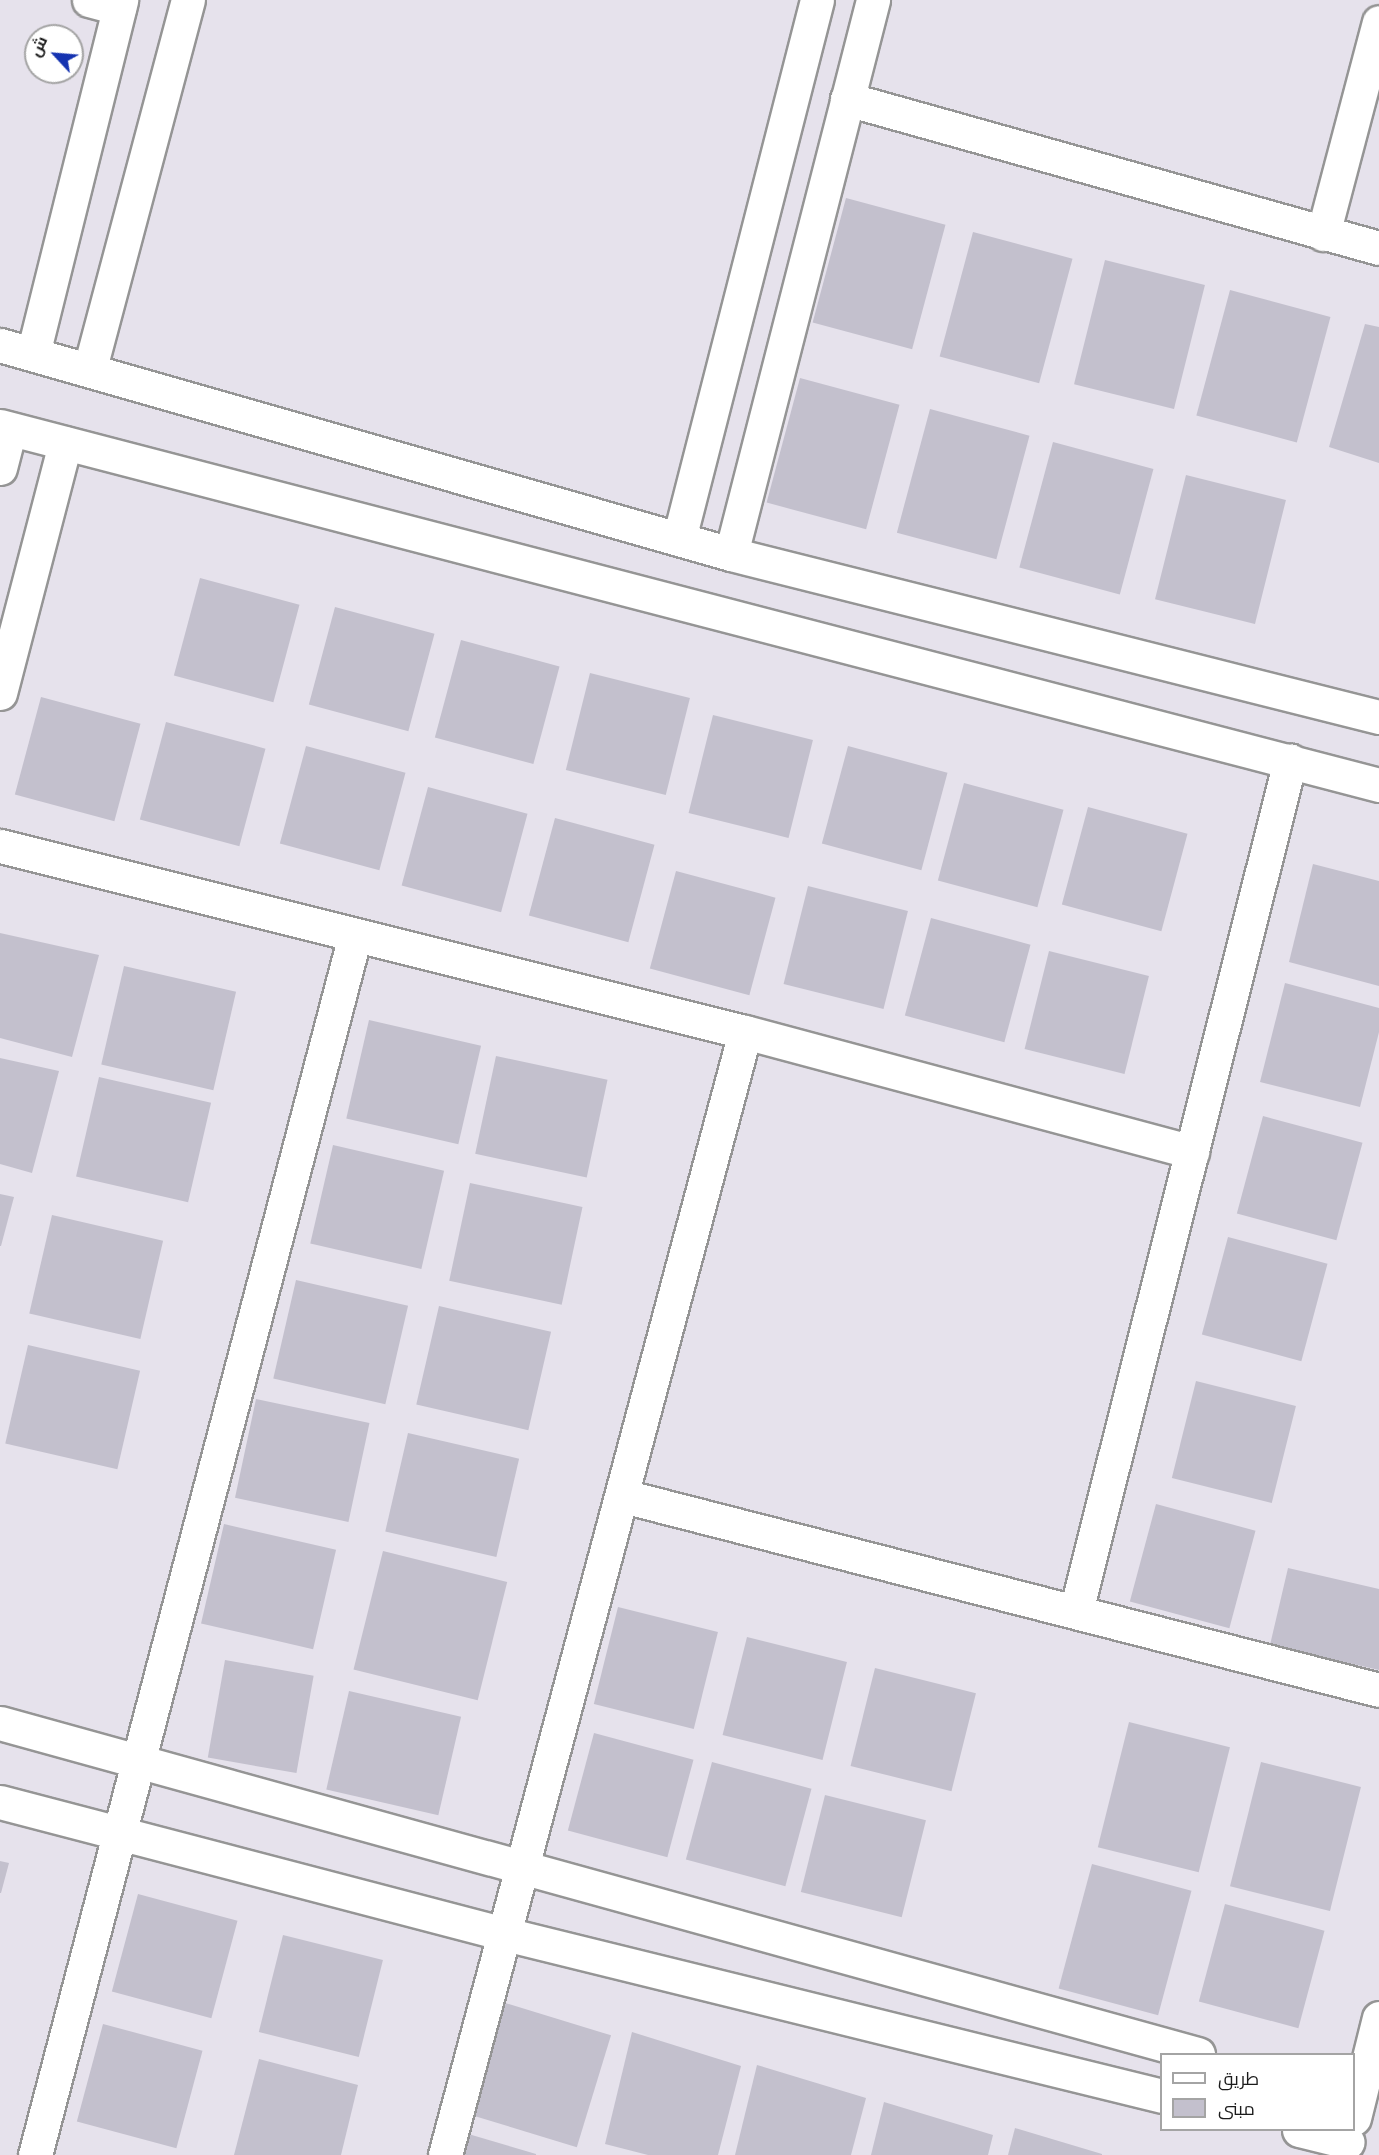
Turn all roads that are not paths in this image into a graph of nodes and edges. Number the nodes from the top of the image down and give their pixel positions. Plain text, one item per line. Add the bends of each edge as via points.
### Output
1 (188, 0) edge
2 (817, 0) edge
3 (873, 0) edge
4 (110, 2) edge
5 (1379, 22) edge
6 (847, 99) junction
7 (1323, 234) junction
8 (1379, 248) edge
9 (0, 345) edge
10 (33, 354) junction
11 (90, 368) junction
12 (5, 427) edge
13 (65, 443) junction
14 (0, 468) edge
15 (679, 539) junction
16 (731, 554) junction
17 (0, 693) edge
18 (1379, 717) edge
19 (1290, 761) junction
20 (1379, 785) edge
21 (0, 846) edge
22 (355, 935) junction
23 (745, 1032) junction
24 (1192, 1152) junction
25 (623, 1496) junction
26 (1076, 1611) junction
27 (1379, 1690) edge
28 (0, 1723) edge
29 (138, 1761) junction
30 (0, 1802) edge
31 (120, 1833) junction
32 (523, 1867) junction
33 (505, 1934) junction
34 (1379, 2018) edge
35 (1191, 2053) edge
36 (1160, 2096) edge
37 (1355, 2108) edge
38 (35, 2155) edge
39 (445, 2155) edge

1 - 11 street
2 - 15 street
3 - 6 street
4 - 10 street
5 - 7 street
6 - 7 street
6 - 16 street
7 - 8 street
9 - 10 street
10 - 11 street
11 - 15 street
12 - 13 street
12 - 14 street
13 - 17 street
13 - 19 street
15 - 16 street
16 - 18 street
19 - 20 street
19 - 24 street
21 - 22 street
22 - 23 street
22 - 29 street
23 - 24 street
23 - 25 street
24 - 26 street
25 - 26 street
25 - 32 street
26 - 27 street
28 - 29 street
29 - 31 street
29 - 32 street
30 - 31 street
31 - 33 street
31 - 38 street
32 - 33 street
32 - 35 street
33 - 36 street
33 - 39 street
34 - 37 street

